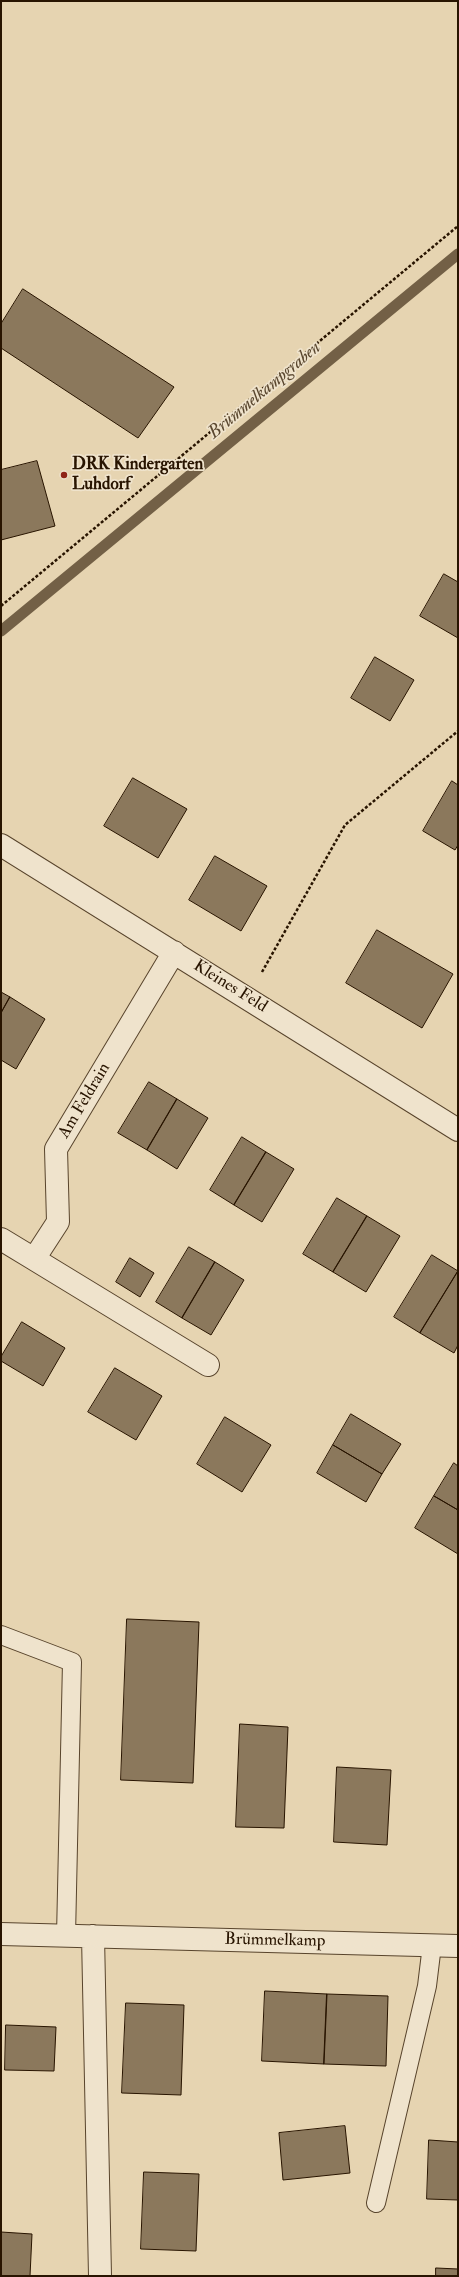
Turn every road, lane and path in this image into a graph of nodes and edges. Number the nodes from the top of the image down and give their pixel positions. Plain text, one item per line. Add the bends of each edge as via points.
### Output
1 (458, 226) edge
2 (1, 606) edge
3 (458, 731) edge
4 (1, 844) edge
5 (174, 952) junction
6 (247, 998) junction
7 (458, 1130) edge
8 (1, 1239) edge
9 (34, 1259) junction
10 (208, 1365) dead end
11 (1, 1635) edge
12 (1, 1934) edge
13 (66, 1936) junction
14 (93, 1936) junction
15 (432, 1945) junction
16 (458, 1946) edge
17 (376, 2203) dead end
18 (100, 2276) edge

1 - 2 path
3 - 6 path via 345,825
4 - 5 street, Kleines Feld
5 - 6 street, Kleines Feld
5 - 9 street, Am Feldrain via 56,1149 58,1222
6 - 7 street, Kleines Feld
8 - 9 street
9 - 10 street
11 - 13 lane via 72,1662
12 - 13 street, Brümmelkamp
13 - 14 street, Brümmelkamp
14 - 15 street, Brümmelkamp
14 - 18 street
15 - 16 street, Brümmelkamp
15 - 17 lane via 428,1986

